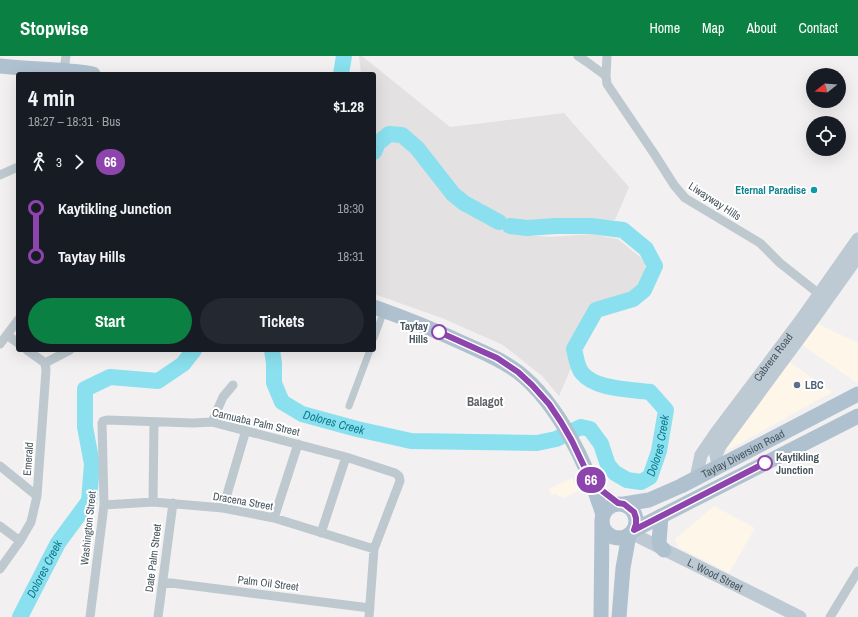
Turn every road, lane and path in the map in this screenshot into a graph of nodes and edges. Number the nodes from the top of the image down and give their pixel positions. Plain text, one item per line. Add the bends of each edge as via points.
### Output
1 (578, 56) edge
2 (607, 56) edge
3 (65, 63) edge
4 (0, 66) edge
5 (88, 72) edge
6 (606, 76) junction
7 (16, 168) edge
8 (0, 176) edge
9 (858, 239) edge
10 (858, 256) edge
11 (823, 297) junction
12 (379, 309) edge
13 (16, 323) edge
14 (376, 326) edge
15 (7, 335) junction
16 (16, 342) edge
17 (0, 344) edge
18 (30, 352) edge
19 (66, 352) edge
20 (369, 352) edge
21 (45, 363) junction
22 (232, 385) dead end
23 (858, 394) edge
24 (349, 406) dead end
25 (858, 416) edge
26 (107, 420) joint
27 (154, 422) junction
28 (212, 422) junction
29 (246, 430) junction
30 (298, 444) junction
31 (346, 457) junction
32 (0, 466) edge
33 (718, 466) junction
34 (696, 478) junction
35 (592, 483) junction
36 (37, 496) junction
37 (649, 500) junction
38 (153, 502) junction
39 (173, 503) junction
40 (104, 504) junction
41 (621, 504) junction
42 (223, 508) junction
43 (660, 517) junction
44 (274, 518) junction
45 (602, 519) junction
46 (0, 526) edge
47 (631, 532) junction
48 (321, 533) junction
49 (20, 541) junction
50 (374, 549) junction
51 (664, 550) junction
52 (0, 569) edge
53 (858, 571) edge
54 (162, 582) junction
55 (369, 613) edge
56 (90, 617) edge
57 (158, 617) edge
58 (601, 617) edge
59 (619, 617) edge
60 (800, 617) edge
61 (830, 617) edge

1 - 6 street
2 - 6 street, Liwayway Hills
3 - 4 main road via 24,69
3 - 5 main road
6 - 11 street, Liwayway Hills via 611,92 679,192 760,243 780,263
7 - 8 street
9 - 11 main road, Cabrera Road
10 - 11 main road, Cabrera Road
11 - 33 main road, Cabrera Road via 720,446 716,455
11 - 34 main road, Cabrera Road via 801,320 716,433 701,455
12 - 14 street
12 - 35 main road via 426,326 497,358 518,372 549,404 572,441
13 - 15 street
15 - 16 street
15 - 17 street
18 - 21 street
19 - 21 street
20 - 24 street
21 - 36 street, Emerald
22 - 28 street via 223,397
23 - 33 main road, Taytay Diversion Road
25 - 43 main road, Taytay Diversion Road
26 - 27 street, Carnuaba Palm Street
26 - 40 street, Washington Street via 102,423
27 - 28 street, Carnuaba Palm Street
27 - 38 street
28 - 29 street, Carnuaba Palm Street
29 - 30 street, Carnuaba Palm Street
29 - 42 street
30 - 31 street, Carnuaba Palm Street
30 - 44 street
31 - 48 street
31 - 50 street, Carnuaba Palm Street via 399,476 400,480
32 - 36 street
33 - 34 main road, Taytay Diversion Road
34 - 37 main road, Taytay Diversion Road
35 - 41 main road
35 - 45 main road
36 - 49 street, Emerald via 32,522
37 - 41 main road, Taytay Diversion Road
37 - 43 main road via 646,505 647,513
38 - 39 street, Dracena Street
38 - 40 street, Dracena Street
39 - 42 street, Dracena Street
39 - 54 street, Date Palm Street
40 - 56 street, Washington Street
41 - 45 main road via 609,507
41 - 47 main road via 634,512 636,524
42 - 44 street, Dracena Street
43 - 47 main road, Taytay Diversion Road
43 - 51 main road via 659,542
44 - 48 street, Dracena Street
45 - 47 main road via 604,529 612,536 624,537
45 - 58 main road
46 - 49 street
47 - 51 main road, L. Wood Street
47 - 59 main road via 624,562
48 - 50 street, Dracena Street
49 - 52 street, Emerald
50 - 55 street
51 - 60 main road, L. Wood Street
53 - 61 street
54 - 55 street, Palm Oil Street
54 - 57 street, Date Palm Street

